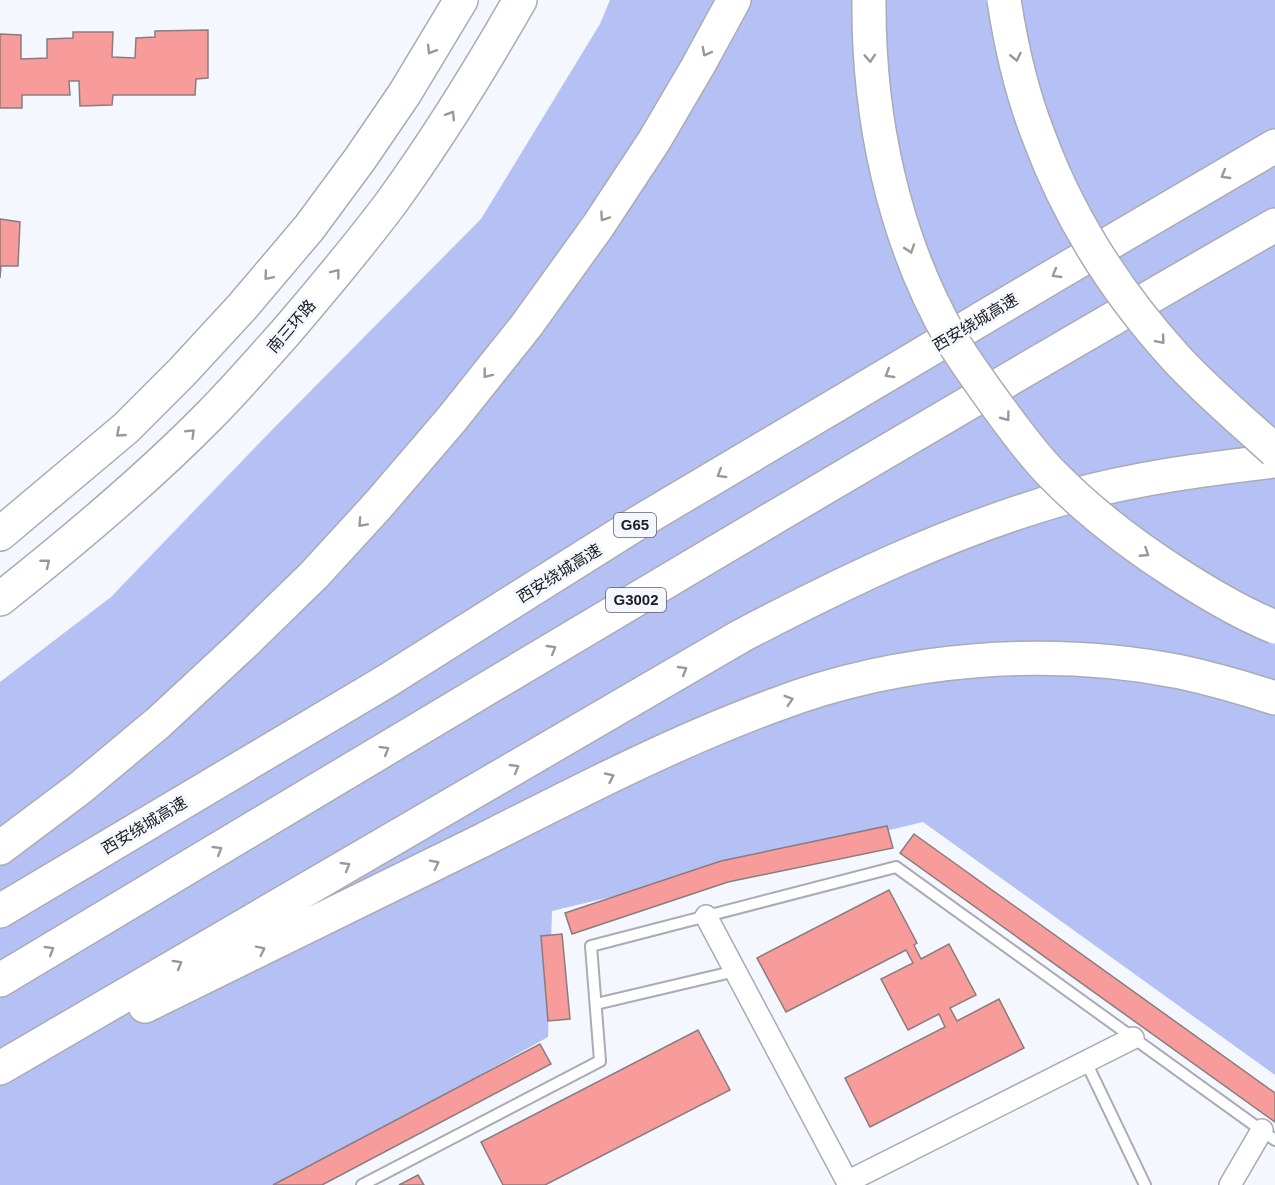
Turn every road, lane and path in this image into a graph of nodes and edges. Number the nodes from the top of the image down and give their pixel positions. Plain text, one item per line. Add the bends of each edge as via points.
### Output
1 (461, 0) edge
2 (520, 0) edge
3 (734, 0) edge
4 (869, 0) edge
5 (1004, 0) edge
6 (1275, 146) edge
7 (1275, 225) edge
8 (1275, 451) edge
9 (1275, 461) edge
10 (0, 534) edge
11 (0, 599) edge
12 (1275, 627) edge
13 (1275, 698) edge
14 (0, 848) edge
15 (0, 911) edge
16 (706, 916) junction
17 (736, 971) junction
18 (0, 980) edge
19 (596, 1004) junction
20 (1133, 1038) junction
21 (1086, 1062) junction
22 (0, 1068) edge
23 (0, 1076) edge
24 (1268, 1135) edge
25 (848, 1183) edge
26 (362, 1185) edge
27 (1145, 1185) edge
28 (1230, 1185) edge

1 -> 10 highway via 360,159 309,228 249,298 126,428
11 -> 2 highway, 南三环路 via 135,487 209,416 278,341 391,202 446,123
3 -> 14 highway via 654,141 598,226 526,326 379,504 306,583 159,723
4 -> 12 highway, bridge via 875,110 888,175 913,258 952,340 1019,435 1088,509 1132,545 1235,609
5 -> 8 highway, bridge via 1038,136 1072,209 1112,279 1174,356
6 -> 15 highway, 西安绕城高速 / G65 via 636,524 375,688
18 -> 7 highway, G3002 via 823,488
22 -> 9 highway via 741,636 818,596 927,546 1069,497 1142,481
23 -> 13 highway via 641,762 776,704 830,687 947,663 1077,659 1183,673
16 - 17 street
16 - 19 lane via 591,946
16 - 20 lane via 896,867
17 - 19 lane
17 - 25 street
19 - 26 lane via 600,1061
20 - 21 street
20 - 24 lane
21 - 25 street
21 - 27 lane
24 - 28 street

